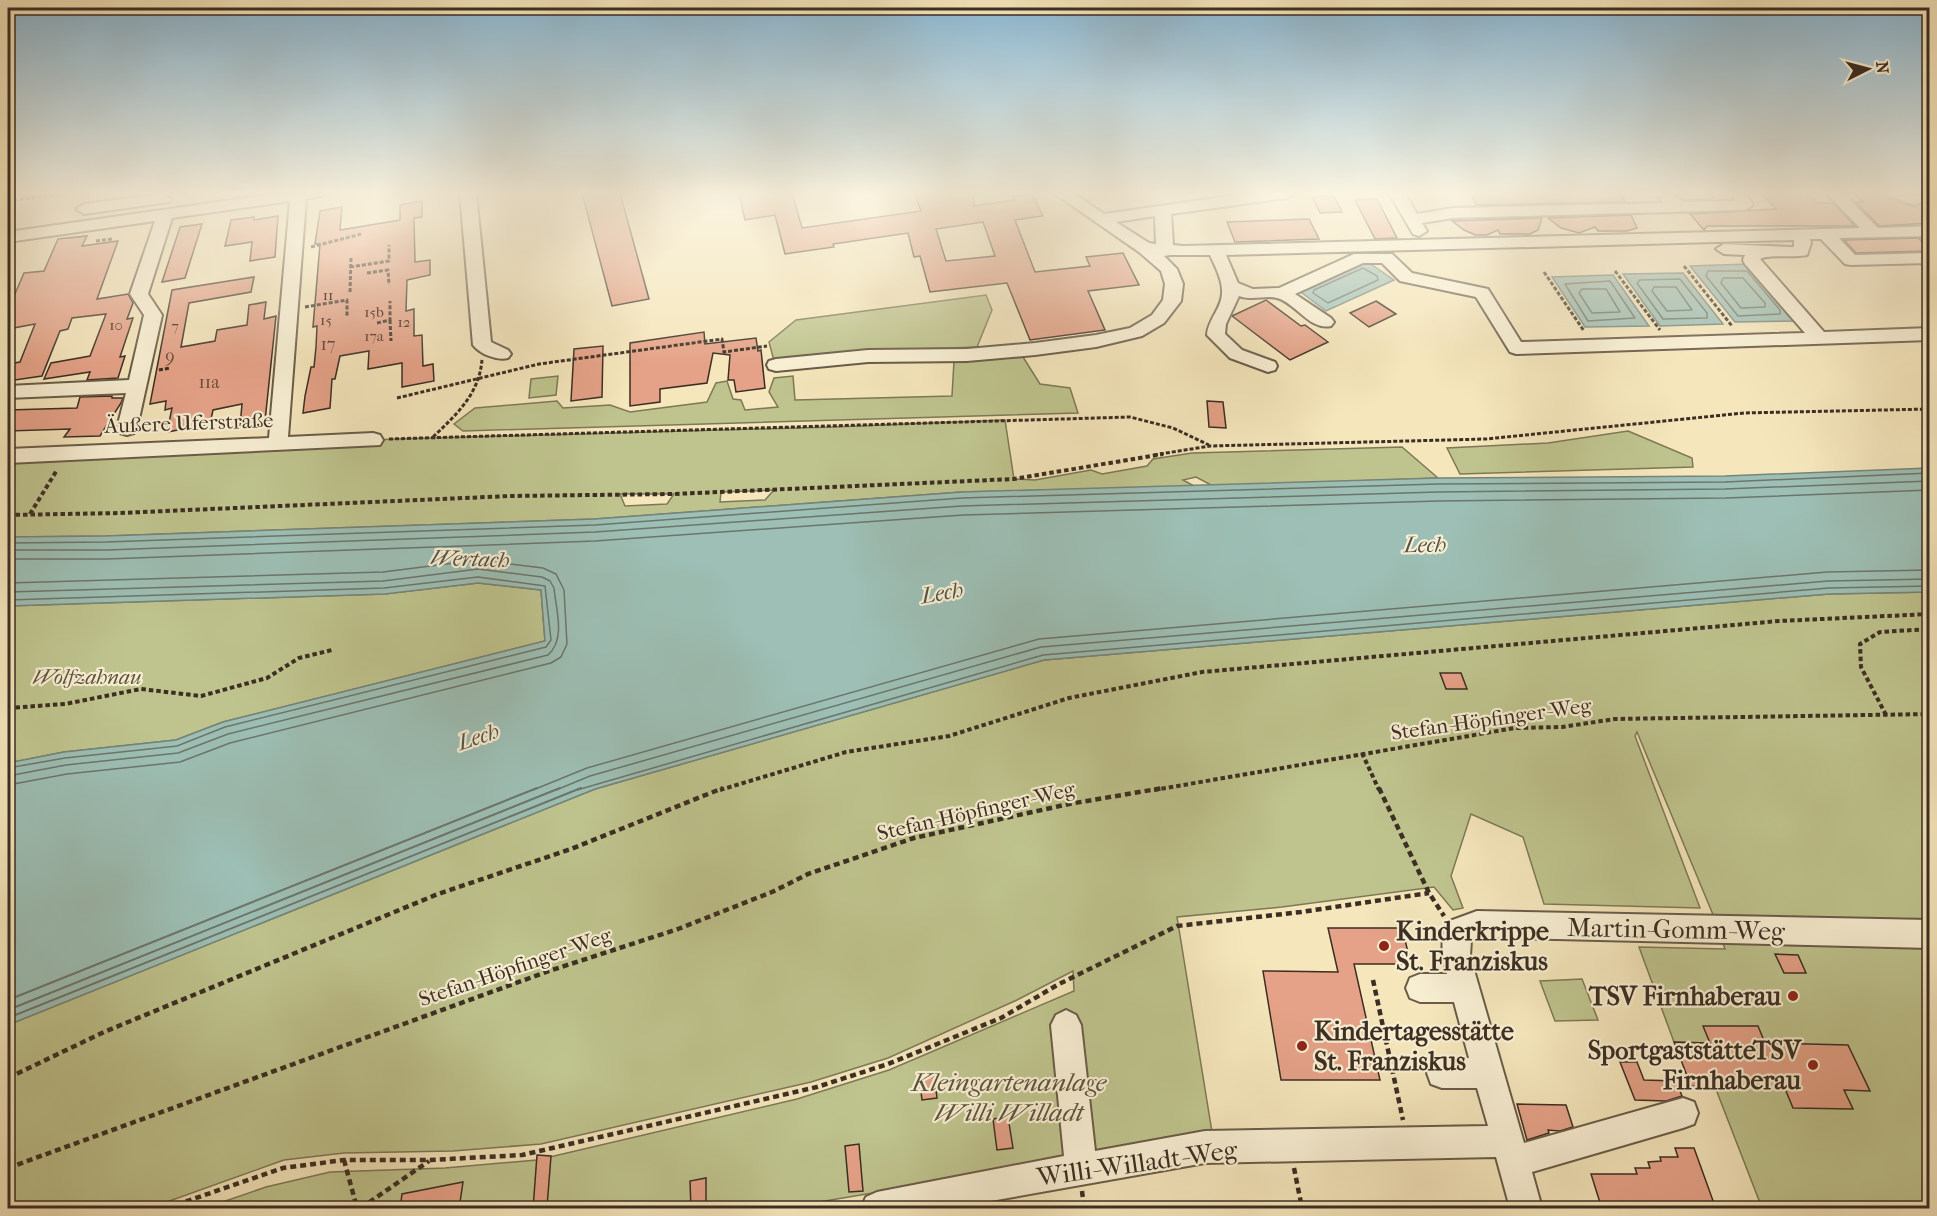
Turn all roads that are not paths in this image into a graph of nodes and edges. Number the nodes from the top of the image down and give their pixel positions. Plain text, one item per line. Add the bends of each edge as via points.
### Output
1 (153, 250) edge
2 (294, 250) edge
3 (473, 250) edge
4 (1147, 250) edge
5 (1157, 250) edge
6 (1216, 250) junction
7 (1225, 250) edge
8 (1712, 250) edge
9 (1744, 250) edge
10 (1801, 250) edge
11 (1841, 250) edge
12 (1166, 251) joint
13 (1758, 253) junction
14 (1386, 258) junction
15 (1929, 258) edge
16 (1232, 287) junction
17 (1282, 293) junction
18 (1325, 322) dead end
19 (1929, 334) edge
20 (1819, 337) junction
21 (502, 354) dead end
22 (776, 366) dead end
23 (1269, 366) dead end
24 (136, 385) junction
25 (8, 392) edge
26 (127, 428) dead end
27 (373, 440) road end
28 (278, 443) junction
29 (8, 456) edge
30 (1929, 934) edge
31 (1420, 988) dead end
32 (1466, 988) junction
33 (1066, 1025) dead end
34 (1442, 1073) dead end
35 (1489, 1073) junction
36 (1683, 1113) dead end
37 (1510, 1152) junction
38 (1081, 1169) junction
39 (877, 1209) edge
40 (1526, 1209) edge

1 - 24 street via 139,294 153,315
2 - 28 street
3 - 21 street via 482,345
4 - 22 street via 1169,270 1174,284 1172,301 1158,319 1137,332 1096,341 967,356 868,356
5 - 12 street
6 - 7 street
6 - 12 street
6 - 16 street
8 - 14 street
9 - 13 street
10 - 13 street via 1788,254
11 - 15 street via 1851,260
13 - 20 street via 1751,260
14 - 17 street via 1360,258
14 - 20 street via 1406,277 1482,293 1516,348
16 - 17 street via 1251,294
16 - 23 street via 1218,318 1216,335 1236,354
17 - 18 street
19 - 20 street
24 - 25 street
24 - 26 street
27 - 28 street, Äußere Uferstraße
28 - 29 street, Äußere Uferstraße
30 - 32 street, Martin-Gomm-Weg via 1477,924 1457,932 1456,956
31 - 32 street
32 - 35 street
33 - 38 street
34 - 35 street
35 - 37 street
36 - 37 street, Willi-Willadt-Weg
37 - 38 street, Willi-Willadt-Weg via 1408,1143 1204,1147
37 - 40 street
38 - 39 street, Willi-Willadt-Weg

